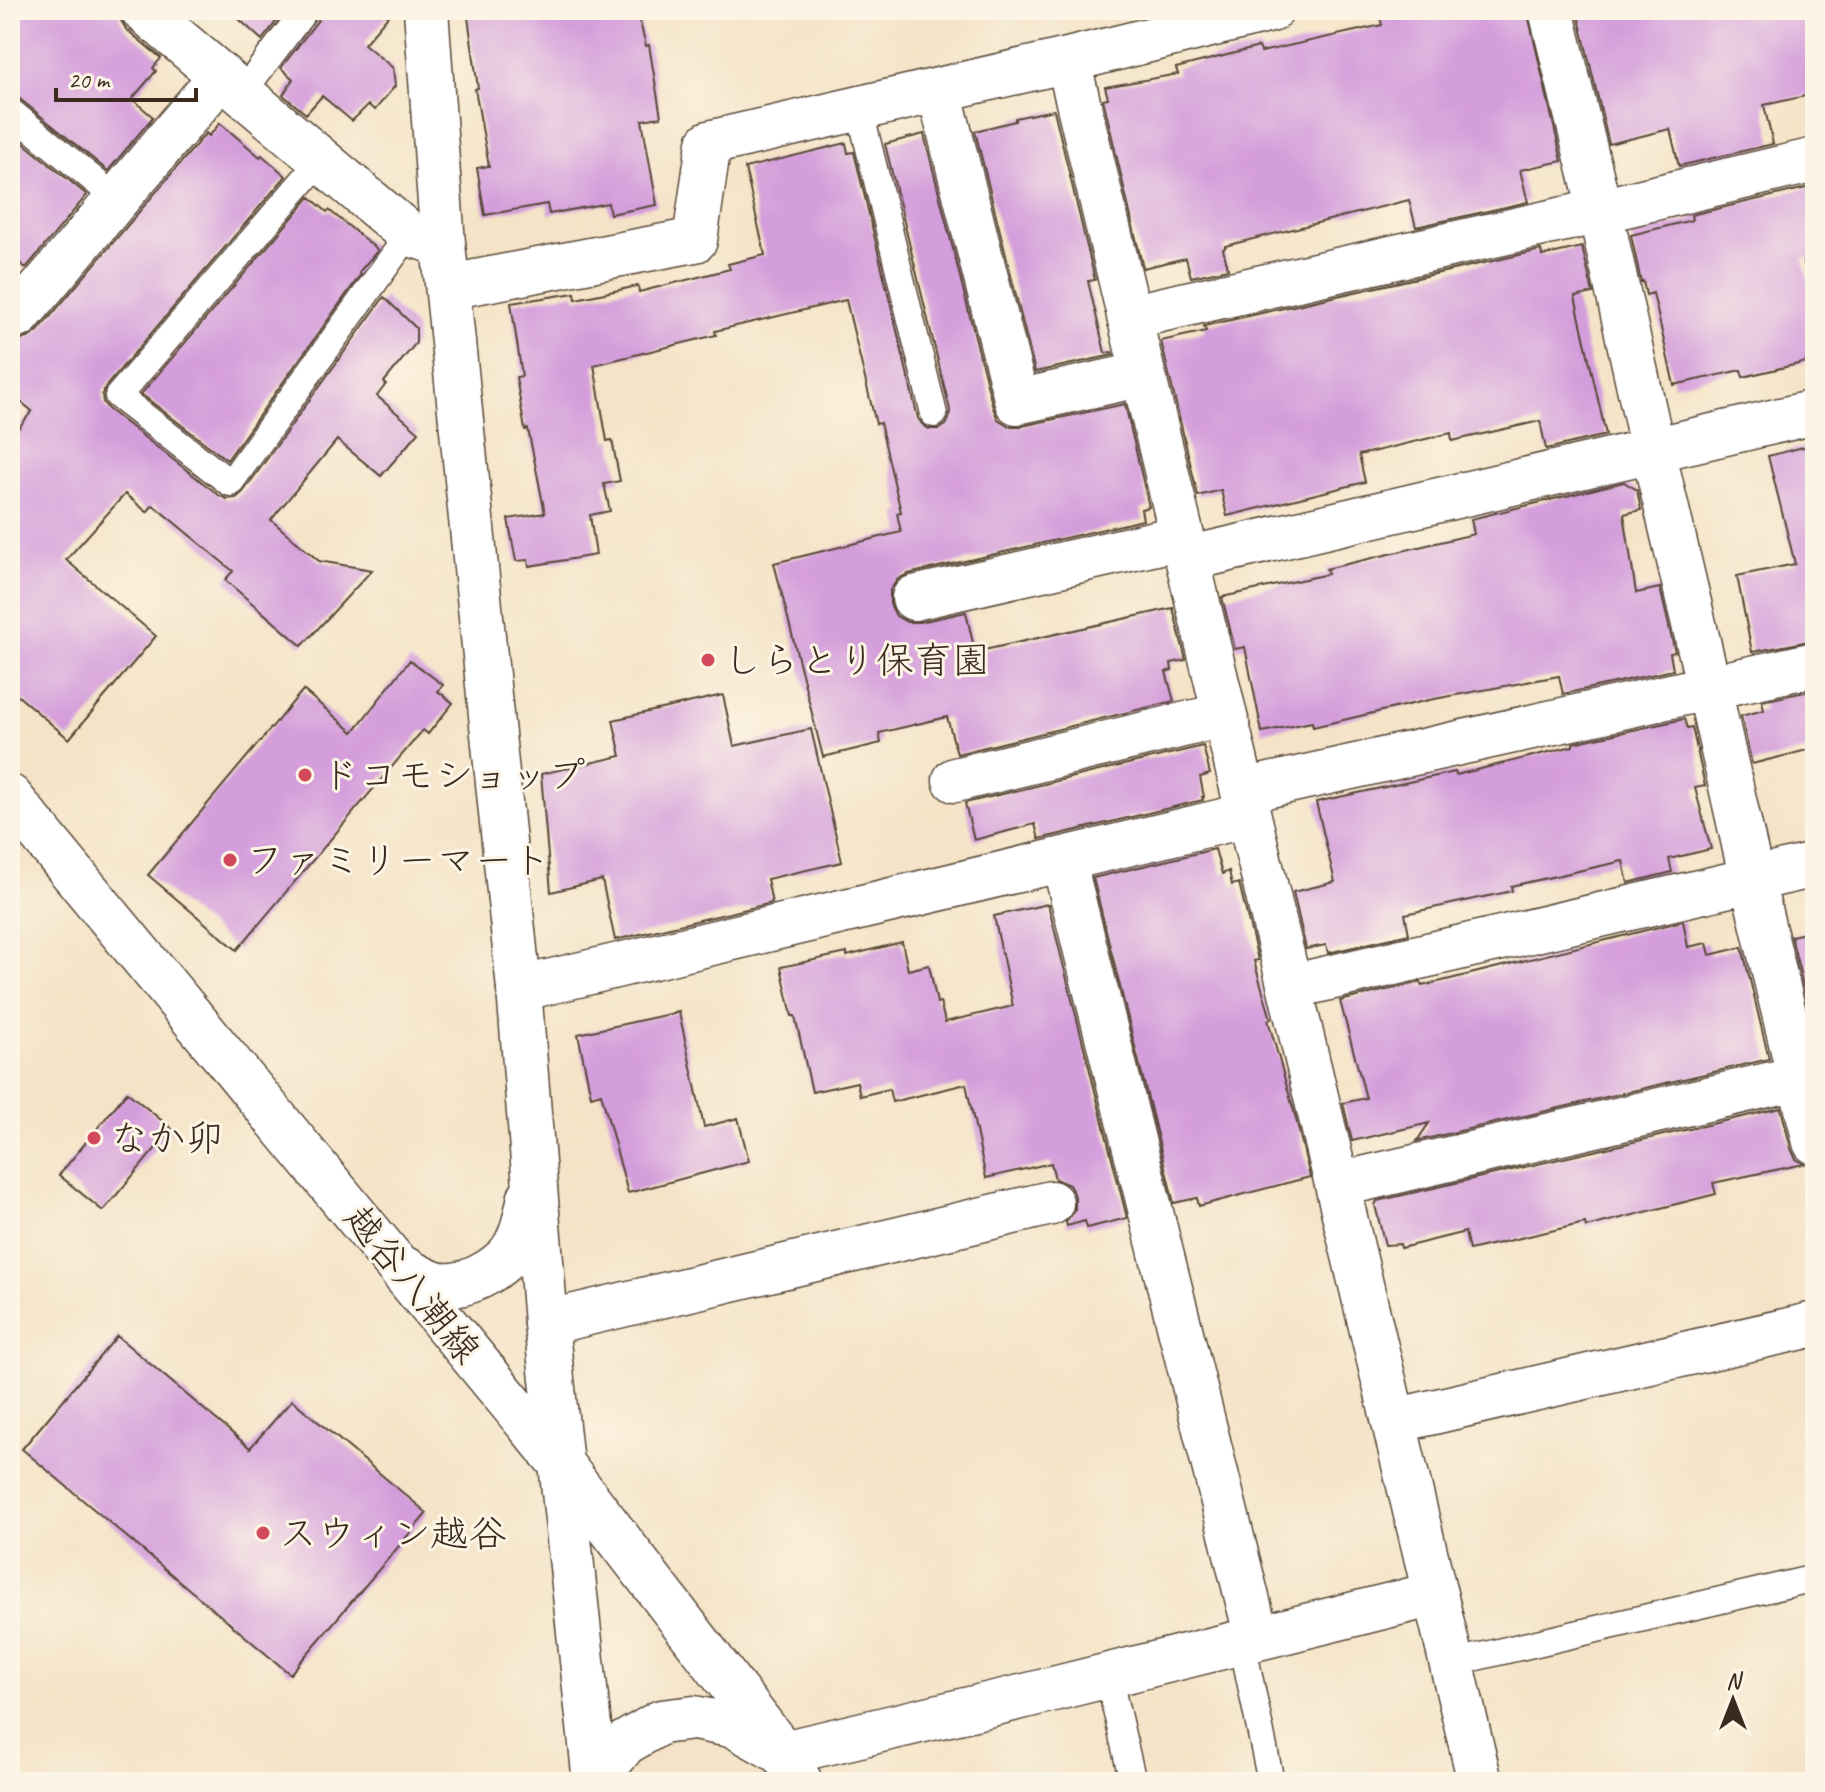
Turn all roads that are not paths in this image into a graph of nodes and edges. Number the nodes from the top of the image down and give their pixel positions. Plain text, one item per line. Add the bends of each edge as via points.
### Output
1 (143, 10) edge
2 (305, 10) edge
3 (426, 10) edge
4 (1271, 10) edge
5 (1551, 10) edge
6 (1068, 60) junction
7 (232, 85) junction
8 (939, 90) junction
9 (859, 107) junction
10 (10, 111) edge
11 (321, 160) junction
12 (1815, 160) edge
13 (117, 199) junction
14 (1600, 211) junction
15 (426, 239) junction
16 (449, 287) junction
17 (10, 308) edge
18 (1129, 317) junction
19 (1143, 374) junction
20 (1815, 412) edge
21 (934, 414) dead end
22 (1653, 450) junction
23 (1184, 548) junction
24 (914, 598) dead end
25 (1815, 664) edge
26 (1709, 688) junction
27 (1224, 715) junction
28 (955, 780) dead end
29 (10, 797) edge
30 (1246, 803) junction
31 (1063, 859) junction
32 (1815, 865) edge
33 (1752, 880) junction
34 (1290, 987) junction
35 (519, 989) junction
36 (1808, 1075) edge
37 (1815, 1142) edge
38 (534, 1179) junction
39 (1337, 1185) junction
40 (1051, 1203) dead end
41 (399, 1266) junction
42 (546, 1323) junction
43 (1815, 1324) edge
44 (1394, 1421) junction
45 (562, 1465) junction
46 (1815, 1578) edge
47 (1435, 1594) junction
48 (1250, 1640) junction
49 (1451, 1663) junction
50 (1108, 1675) junction
51 (792, 1767) edge
52 (594, 1781) edge
53 (1133, 1782) edge
54 (1271, 1782) edge
55 (1480, 1782) edge

1 - 7 street
2 - 7 lane
3 - 15 street
4 - 6 street
5 - 14 street
6 - 8 street
6 - 18 street
7 - 11 street
7 - 13 street
8 - 9 street
8 - 19 street via 1017,402
9 - 16 street via 709,143 695,240
9 - 21 lane
10 - 13 lane
11 - 15 street
11 - 15 lane via 118,396 230,483
12 - 14 street
13 - 17 street via 19,315
14 - 18 street
14 - 22 street
15 - 16 street
16 - 35 street
18 - 19 street
19 - 23 street
20 - 22 street
22 - 23 street
22 - 26 street
23 - 24 street
23 - 27 street
25 - 26 street
26 - 30 street
26 - 33 street
27 - 28 street
27 - 30 street
29 - 41 street, 越谷八潮線
30 - 31 street
30 - 34 street
31 - 35 street
31 - 48 street
32 - 33 street
33 - 34 street
33 - 36 street
34 - 39 street
35 - 38 street
36 - 37 street
36 - 39 street
38 - 41 street via 514,1250 492,1270 466,1283 436,1285
38 - 42 street
39 - 44 street
40 - 42 street
41 - 45 street, 越谷八潮線
42 - 45 street
43 - 44 street
44 - 47 street
45 - 51 street, 越谷八潮線
45 - 52 street
46 - 49 lane
47 - 48 street
47 - 49 street
48 - 50 street
48 - 54 lane
49 - 55 street
50 - 51 street
50 - 53 lane
51 - 52 street via 735,1726 694,1718 661,1722 625,1743

